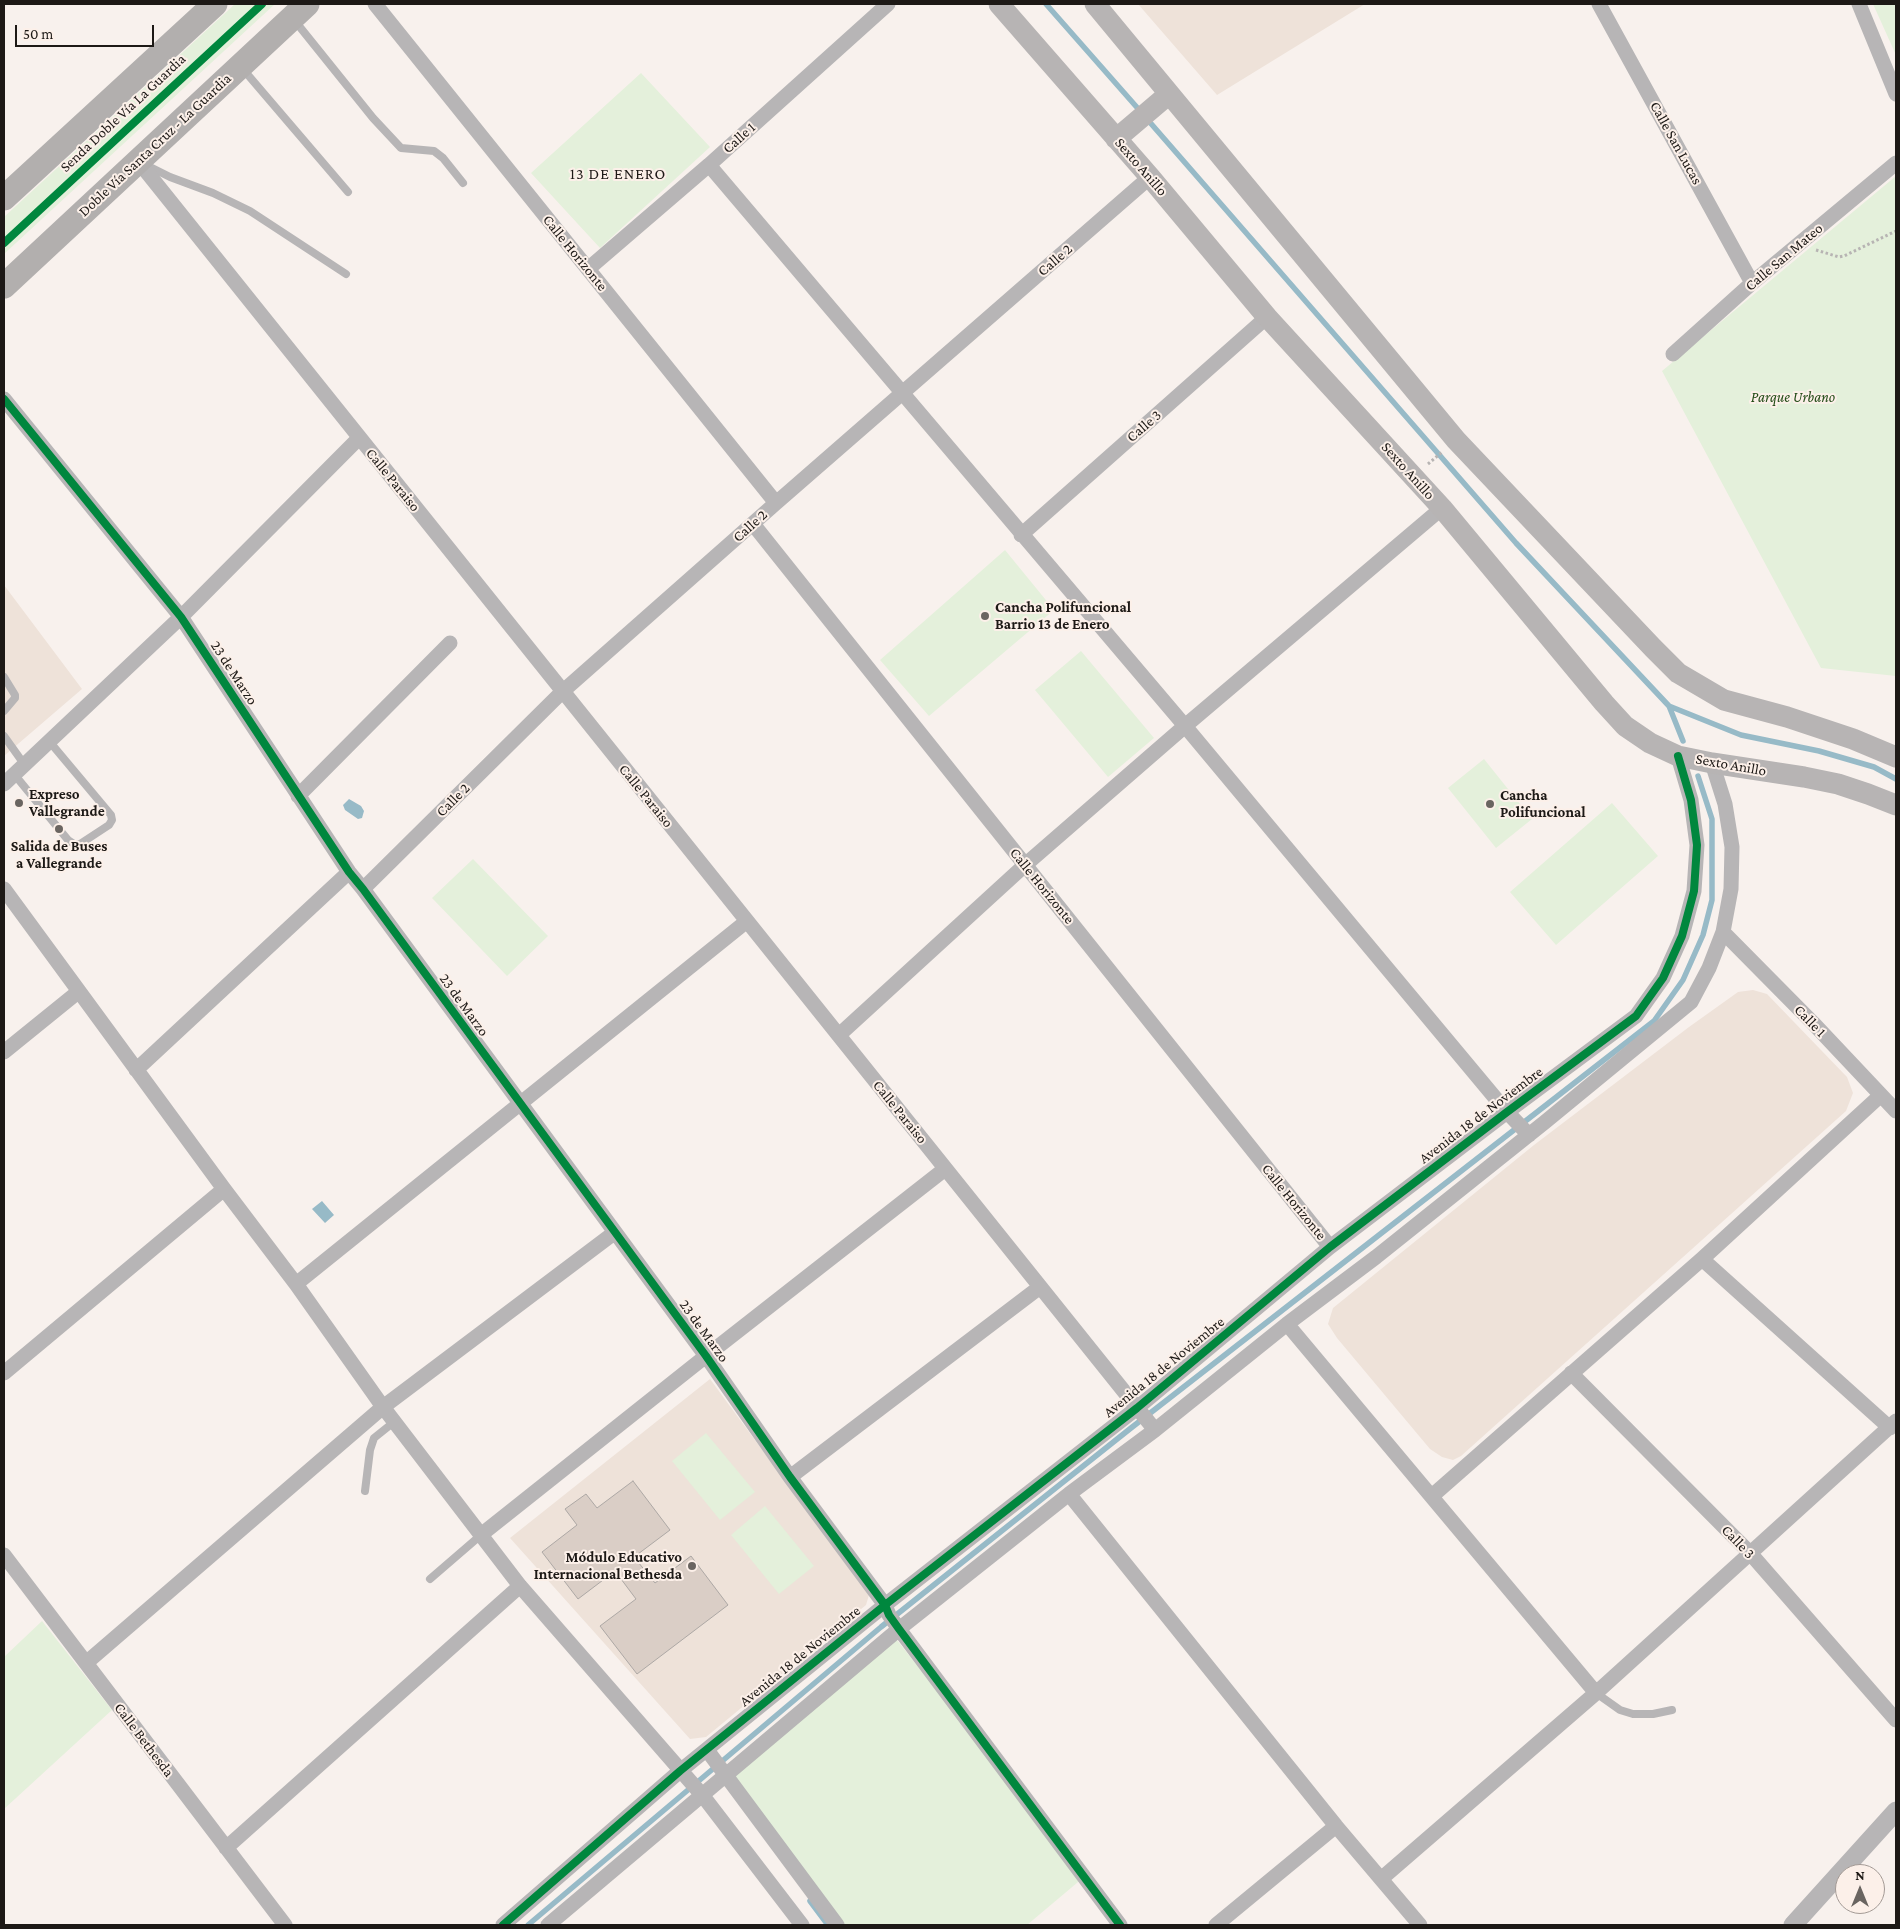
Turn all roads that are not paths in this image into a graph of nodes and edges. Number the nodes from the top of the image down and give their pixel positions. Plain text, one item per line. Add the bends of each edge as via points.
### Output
1 (216, 4) edge
2 (375, 4) edge
3 (888, 4) edge
4 (999, 4) edge
5 (1096, 4) edge
6 (1599, 4) edge
7 (1860, 4) edge
8 (300, 10) edge
9 (240, 66) junction
10 (1896, 94) edge
11 (1163, 99) junction
12 (1116, 139) junction
13 (138, 161) junction
14 (1896, 163) edge
15 (709, 165) junction
16 (1150, 177) junction
17 (463, 183) dead end
18 (348, 192) dead end
19 (4, 198) edge
20 (588, 269) junction
21 (346, 274) dead end
22 (1752, 283) junction
23 (4, 286) edge
24 (1267, 317) junction
25 (1673, 354) dead end
26 (902, 394) junction
27 (4, 399) edge
28 (360, 438) junction
29 (776, 503) junction
30 (1442, 508) junction
31 (753, 524) junction
32 (1021, 535) junction
33 (181, 617) junction
34 (450, 643) dead end
35 (4, 677) edge
36 (562, 692) junction
37 (4, 711) edge
38 (1185, 726) junction
39 (4, 736) edge
40 (49, 741) junction
41 (1678, 756) junction
42 (1896, 757) edge
43 (1712, 763) junction
44 (14, 774) edge
45 (298, 796) junction
46 (1896, 806) edge
47 (1026, 866) junction
48 (348, 872) junction
49 (4, 889) edge
50 (363, 889) junction
51 (747, 921) junction
52 (1723, 932) junction
53 (78, 992) junction
54 (839, 1035) junction
55 (4, 1052) edge
56 (136, 1070) junction
57 (1881, 1094) junction
58 (520, 1104) junction
59 (1896, 1112) edge
60 (1518, 1123) junction
61 (945, 1169) junction
62 (224, 1189) junction
63 (614, 1233) junction
64 (1330, 1248) junction
65 (1702, 1259) junction
66 (296, 1284) junction
67 (1040, 1287) junction
68 (1288, 1324) junction
69 (706, 1356) junction
70 (4, 1373) edge
71 (1571, 1373) junction
72 (382, 1407) junction
73 (1146, 1419) junction
74 (394, 1422) junction
75 (1893, 1424) edge
76 (790, 1477) junction
77 (365, 1491) dead end
78 (1069, 1494) junction
79 (1432, 1496) junction
80 (482, 1534) junction
81 (1750, 1553) junction
82 (4, 1555) edge
83 (430, 1579) dead end
84 (520, 1586) junction
85 (892, 1618) junction
86 (86, 1663) junction
87 (1596, 1693) junction
88 (1672, 1710) dead end
89 (1896, 1720) edge
90 (709, 1753) junction
91 (683, 1774) junction
92 (724, 1775) junction
93 (703, 1793) junction
94 (1896, 1811) edge
95 (1336, 1826) junction
96 (226, 1848) junction
97 (1381, 1879) junction
98 (286, 1925) edge
99 (503, 1925) edge
100 (548, 1925) edge
101 (802, 1925) edge
102 (837, 1925) edge
103 (1120, 1925) edge
104 (1216, 1925) edge
105 (1420, 1925) edge
106 (1793, 1925) edge

1 - 19 highway
2 - 20 street, Calle Horizonte
3 - 15 street, Calle 1
4 - 12 main road, Sexto Anillo
5 - 11 main road
6 - 22 street, Calle San Lucas
7 - 10 street
8 - 9 highway, Doble Vía Santa Cruz - La Guardia
8 - 17 lane via 373,118 400,148 434,151
9 - 13 highway, Doble Vía Santa Cruz - La Guardia
9 - 18 lane
11 - 12 main road
11 - 42 main road via 1456,440 1678,673 1724,700 1787,717
12 - 16 main road, Sexto Anillo
13 - 21 lane via 250,211
13 - 23 highway, Doble Vía Santa Cruz - La Guardia
13 - 28 street, Calle Paraiso
14 - 22 street, Calle San Mateo
15 - 20 street, Calle 1
15 - 26 street
16 - 24 main road, Sexto Anillo
16 - 26 street, Calle 2
20 - 29 street, Calle Horizonte
22 - 25 street, Calle San Mateo
24 - 30 main road, Sexto Anillo
24 - 32 street, Calle 3
26 - 29 street, Calle 2
26 - 32 street
27 - 33 street, 23 de Marzo
28 - 33 street
28 - 36 street, Calle Paraiso
29 - 31 street, Calle 2
30 - 38 street
30 - 41 main road, Sexto Anillo via 1625,726
31 - 36 street, Calle 2
31 - 47 street, Calle Horizonte
32 - 38 street
33 - 40 street
33 - 45 street, 23 de Marzo
34 - 45 street
35 - 37 lane via 15,695
36 - 50 street, Calle 2
36 - 51 street, Calle Paraiso
38 - 47 street
38 - 60 street
39 - 44 lane
40 - 44 street
40 - 44 lane via 111,815 109,825 80,844 74,844
41 - 43 main road, Sexto Anillo
41 - 60 street, Avenida 18 de Noviembre via 1692,800 1697,845 1694,891 1682,936 1663,978 1636,1016
43 - 46 main road, Sexto Anillo via 1838,784
43 - 52 street, Avenida 18 de Noviembre via 1725,804 1732,847 1731,890
45 - 48 street, 23 de Marzo
47 - 54 street
47 - 64 street, Calle Horizonte
48 - 50 street, 23 de Marzo
48 - 56 street
49 - 53 street
50 - 58 street, 23 de Marzo
51 - 54 street, Calle Paraiso
51 - 58 street
52 - 57 street, Calle 1
52 - 60 street, Avenida 18 de Noviembre via 1710,968 1691,1002
53 - 55 street
53 - 56 street
54 - 61 street, Calle Paraiso
56 - 62 street
57 - 59 street, Calle 1
57 - 65 street
58 - 63 street, 23 de Marzo
58 - 66 street
60 - 64 street, Avenida 18 de Noviembre
60 - 68 street, Avenida 18 de Noviembre via 1376,1257
61 - 67 street, Calle Paraiso
61 - 69 street
62 - 66 street
62 - 70 street
63 - 69 street, 23 de Marzo
63 - 72 street
64 - 73 street, Avenida 18 de Noviembre
65 - 71 street
65 - 75 street
66 - 72 street
67 - 73 street, Calle Paraiso
67 - 76 street
68 - 73 street, Avenida 18 de Noviembre
68 - 79 street
69 - 76 street, 23 de Marzo
69 - 80 street
71 - 79 street
71 - 81 street, Calle 3
72 - 74 street
72 - 86 street
73 - 78 street, Avenida 18 de Noviembre
73 - 85 street, Avenida 18 de Noviembre
74 - 77 lane via 374,1438
74 - 80 street
75 - 81 street
76 - 85 street, 23 de Marzo
78 - 85 street, Avenida 18 de Noviembre
78 - 95 street
79 - 87 street
80 - 83 lane
80 - 84 street
81 - 87 street
81 - 89 street, Calle 3
82 - 86 street, Calle Bethesda
84 - 91 street
84 - 96 street
85 - 90 street, Avenida 18 de Noviembre
85 - 92 street, Avenida 18 de Noviembre
85 - 103 street, 23 de Marzo
86 - 96 street, Calle Bethesda
87 - 88 lane via 1620,1710 1633,1714
87 - 97 street
90 - 91 street, Avenida 18 de Noviembre
90 - 92 street
91 - 93 street
91 - 99 street, Avenida 18 de Noviembre
92 - 93 street, Avenida 18 de Noviembre
92 - 102 street
93 - 100 street, Avenida 18 de Noviembre
93 - 101 street
94 - 106 street
95 - 97 street
95 - 104 street
96 - 98 street, Calle Bethesda
97 - 105 street

